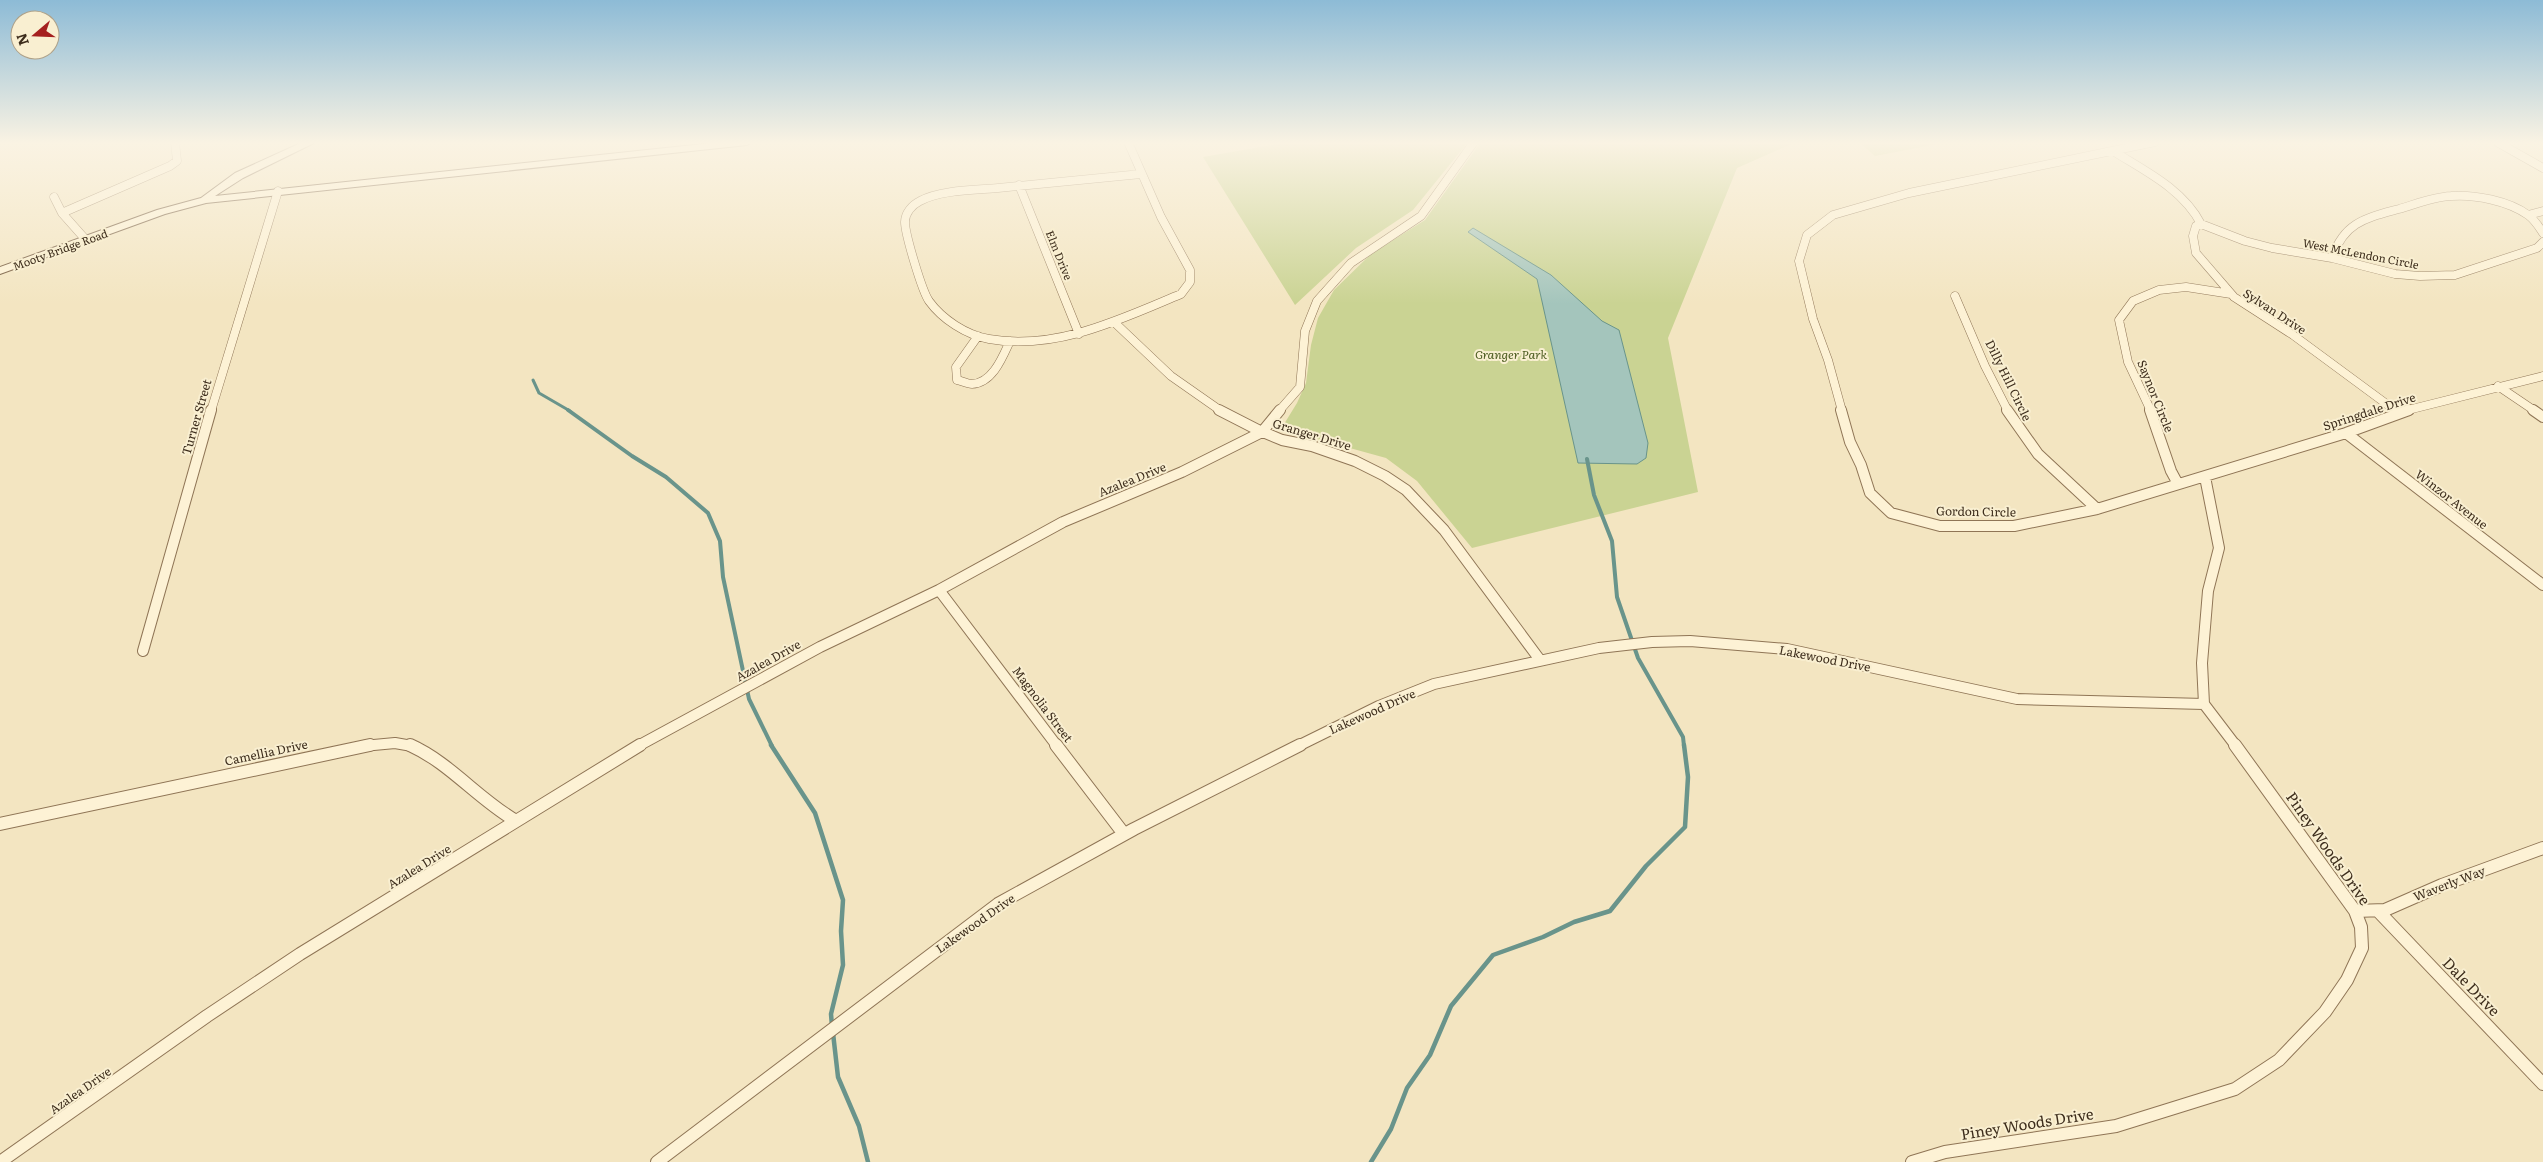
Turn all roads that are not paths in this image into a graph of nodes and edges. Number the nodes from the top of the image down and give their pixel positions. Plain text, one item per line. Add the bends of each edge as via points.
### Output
1 (101, 196) edge
2 (208, 196) edge
3 (236, 196) edge
4 (276, 196) edge
5 (932, 196) edge
6 (1024, 196) edge
7 (1153, 196) edge
8 (1435, 196) edge
9 (1898, 196) edge
10 (2178, 196) edge
11 (2449, 196) edge
12 (2452, 196) edge
13 (54, 197) dead end
14 (205, 200) junction
15 (2543, 211) edge
16 (62, 213) junction
17 (2528, 215) junction
18 (2202, 224) junction
19 (2543, 233) edge
20 (86, 240) junction
21 (2543, 242) edge
22 (2332, 258) junction
23 (0, 271) edge
24 (2231, 294) junction
25 (1955, 296) dead end
26 (1114, 322) junction
27 (1079, 334) junction
28 (978, 336) junction
29 (1010, 341) junction
30 (2543, 376) edge
31 (2498, 386) junction
32 (2398, 413) junction
33 (2543, 417) edge
34 (1262, 432) junction
35 (2346, 433) junction
36 (2205, 476) junction
37 (2178, 484) junction
38 (2097, 509) junction
39 (2543, 585) edge
40 (939, 590) junction
41 (143, 651) dead end
42 (1540, 660) junction
43 (2204, 704) junction
44 (516, 821) junction
45 (0, 824) edge
46 (1124, 834) junction
47 (2543, 848) edge
48 (2378, 910) junction
49 (2355, 911) junction
50 (2543, 1084) edge
51 (0, 1162) edge
52 (657, 1162) edge
53 (1912, 1162) edge

1 - 16 street
2 - 14 main road, Mooty Bridge Road
3 - 14 main road
4 - 41 street, Turner Street via 230,345
5 - 28 street via 915,204 906,214 907,236 918,275 928,300 945,318
6 - 27 street, Elm Drive
7 - 26 street via 1189,266 1191,278 1176,297
8 - 34 street, Azalea Drive via 1421,216 1351,263 1317,301 1306,331 1300,387
9 - 38 street, Gordon Circle via 1833,215 1807,235 1799,261 1850,442 1870,493 1891,513 1940,526 2014,526
10 - 18 street via 2199,216
11 - 22 street via 2362,220 2342,233
12 - 17 street via 2487,200
13 - 16 street
14 - 20 main road, Mooty Bridge Road via 161,212
15 - 17 street
16 - 20 street
17 - 19 street
18 - 22 street, West McLendon Circle via 2245,241
18 - 24 street, Sylvan Drive via 2196,226 2193,236 2196,253
20 - 23 main road, Mooty Bridge Road
21 - 22 street, West McLendon Circle via 2537,248 2455,275 2395,274
24 - 32 street, Sylvan Drive via 2293,335
24 - 37 street, Saynor Circle via 2186,287 2159,290 2133,301 2119,320 2128,362 2149,406
25 - 38 street, Dilly Hill Circle via 2022,434 2039,455
26 - 27 street
26 - 34 street, Granger Drive via 1180,385 1204,403
27 - 29 street
28 - 29 street
28 - 29 street via 956,367 957,380 973,384 989,376 1001,362
30 - 31 street, Springdale Drive
31 - 32 street, Springdale Drive
31 - 33 street
32 - 35 street, Springdale Drive
34 - 40 street, Azalea Drive via 1182,472 1063,522
34 - 42 street, Granger Drive via 1283,441 1349,458 1396,482 1422,505 1448,536
35 - 36 street, Springdale Drive
35 - 39 street, Winzor Avenue
36 - 37 street, Gordon Circle
36 - 43 street via 2219,548 2208,591 2202,663
37 - 38 street, Gordon Circle
40 - 44 street, Azalea Drive via 820,647 693,716
40 - 46 street, Magnolia Street
42 - 43 street, Lakewood Drive via 1599,648 1690,641 1787,649 2017,699
42 - 46 street, Lakewood Drive via 1434,684 1379,706
43 - 49 street, Piney Woods Drive
44 - 45 street, Camellia Drive via 497,811 440,764 409,744 368,745
44 - 51 street, Azalea Drive via 214,1010
46 - 52 street, Lakewood Drive via 998,904
47 - 48 street, Waverly Way
48 - 49 street, Waverly Way
48 - 50 street, Dale Drive
49 - 53 street, Piney Woods Drive via 2361,927 2362,948 2347,980 2324,1012 2279,1060 2235,1089 2116,1126 1945,1152

